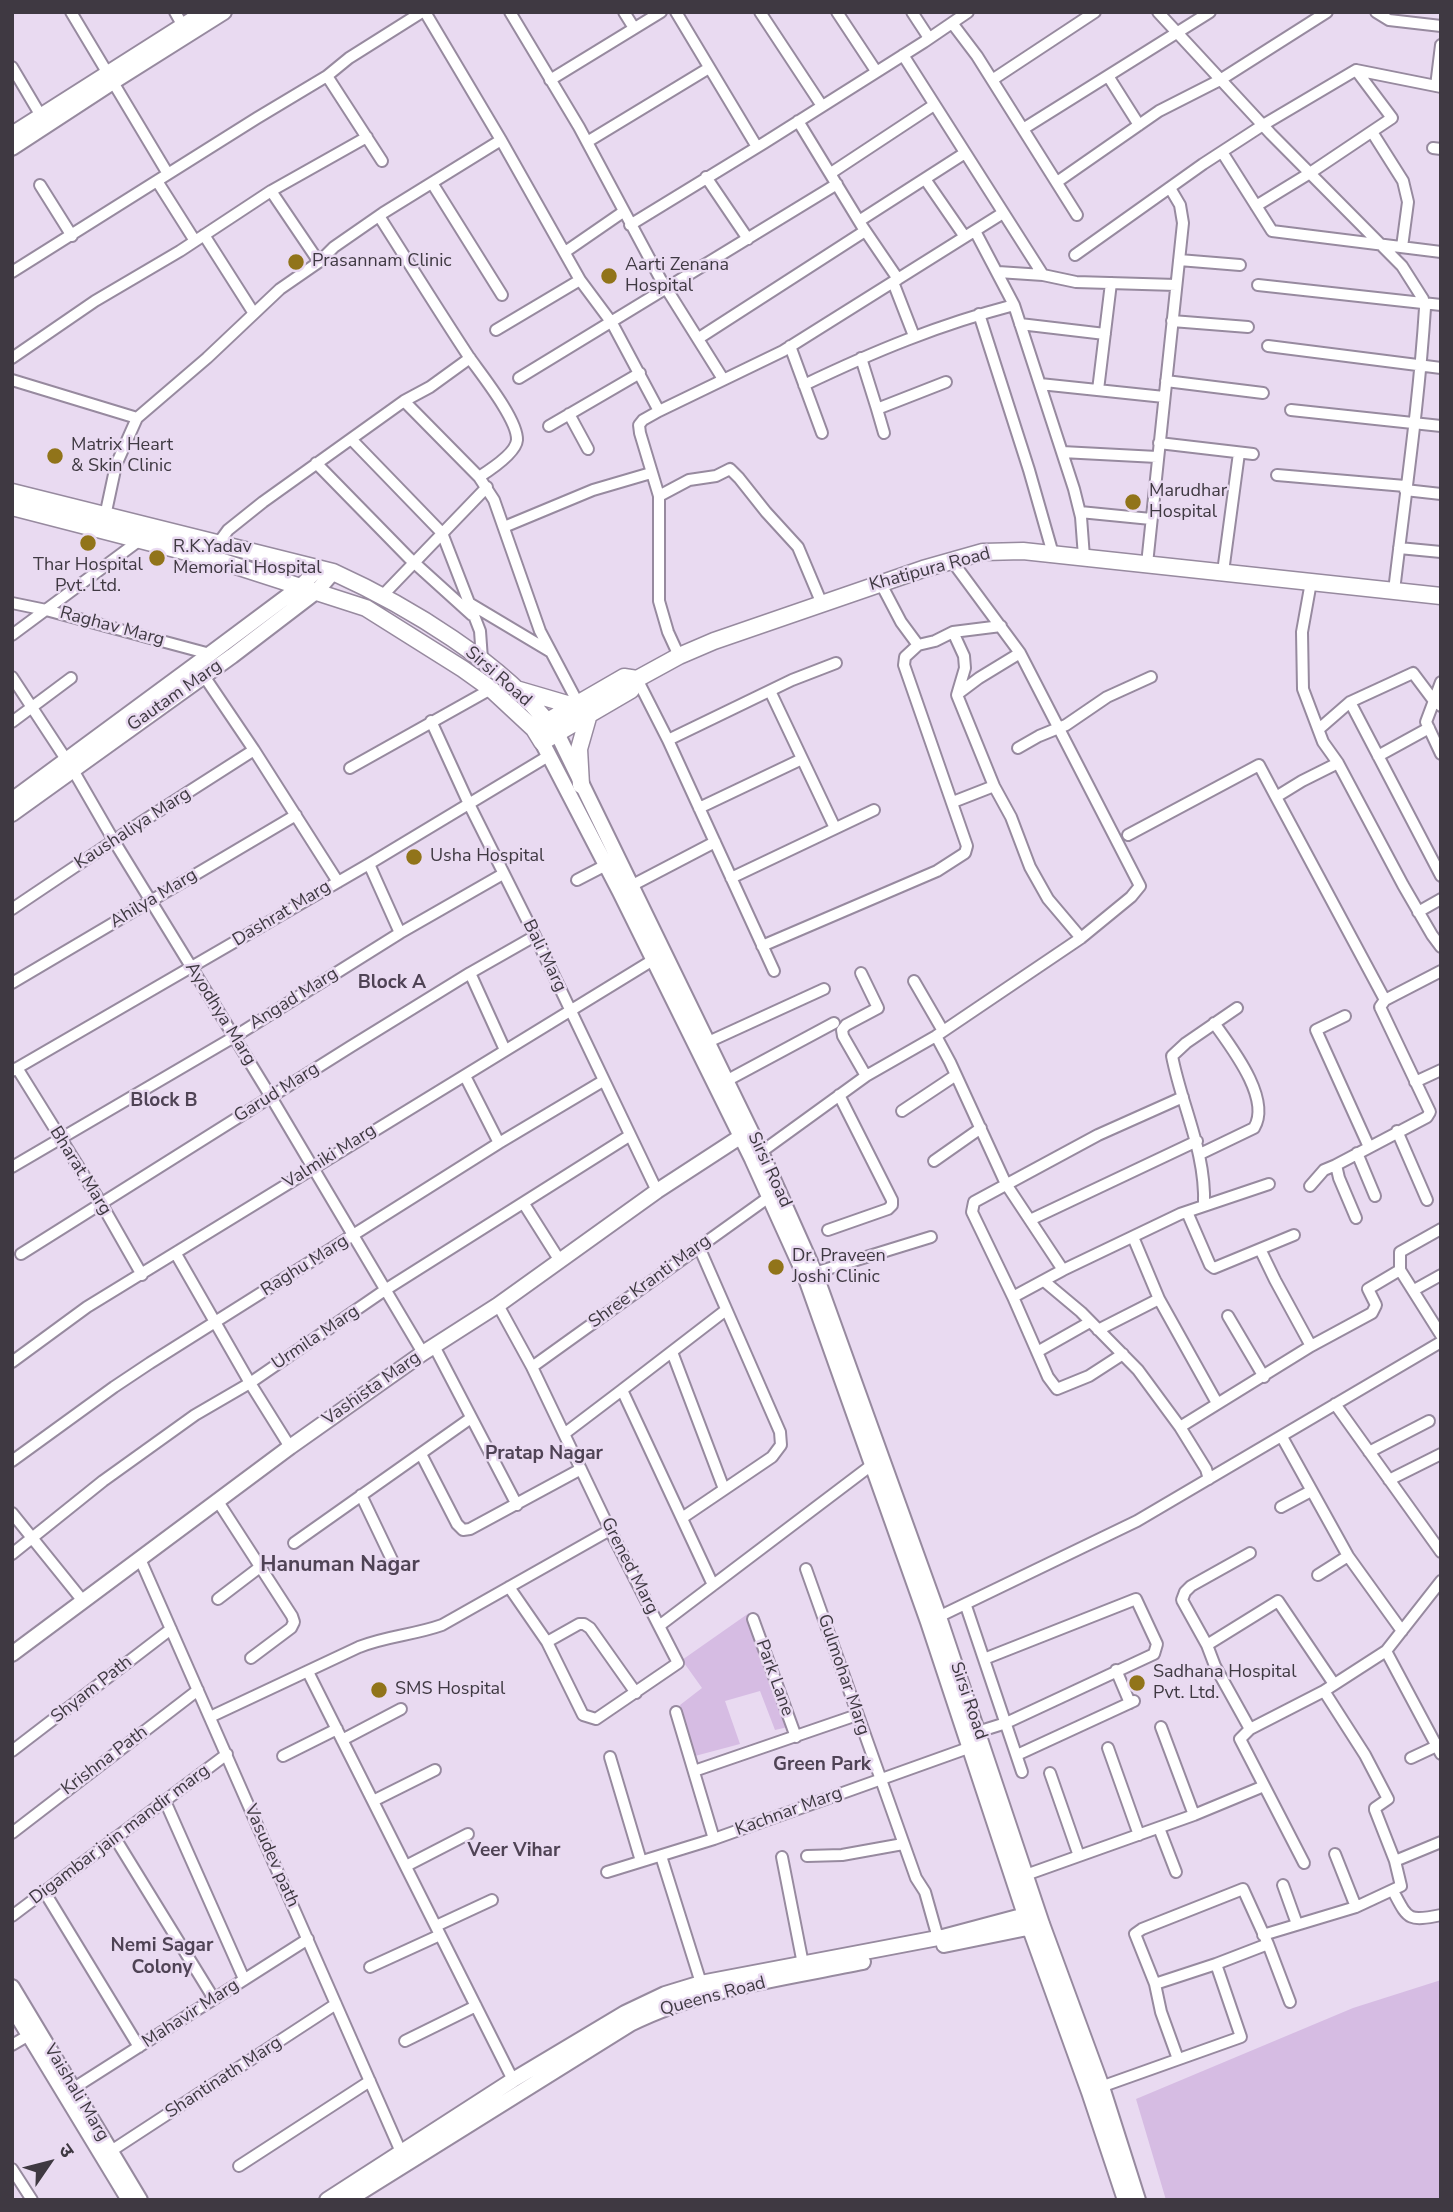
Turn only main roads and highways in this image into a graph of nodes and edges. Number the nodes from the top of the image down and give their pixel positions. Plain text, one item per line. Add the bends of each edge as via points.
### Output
1 (12, 492) edge
2 (12, 507) edge
3 (103, 524) junction
4 (1441, 596) edge
5 (516, 689) junction
6 (580, 708) junction
7 (546, 736) junction
8 (581, 785) road end

1 - 3 main road, Sirsi Road
2 - 3 main road, Sirsi Road
3 - 5 main road, Sirsi Road via 326,571 383,596 481,659
3 - 7 main road, Sirsi Road via 140,540 366,608 463,669
4 - 6 main road, Khatipura Road via 1023,551 983,552 880,582 714,641 637,679 631,690
5 - 6 main road
5 - 7 main road, Sirsi Road
6 - 7 main road, Khatipura Road
6 - 8 main road

